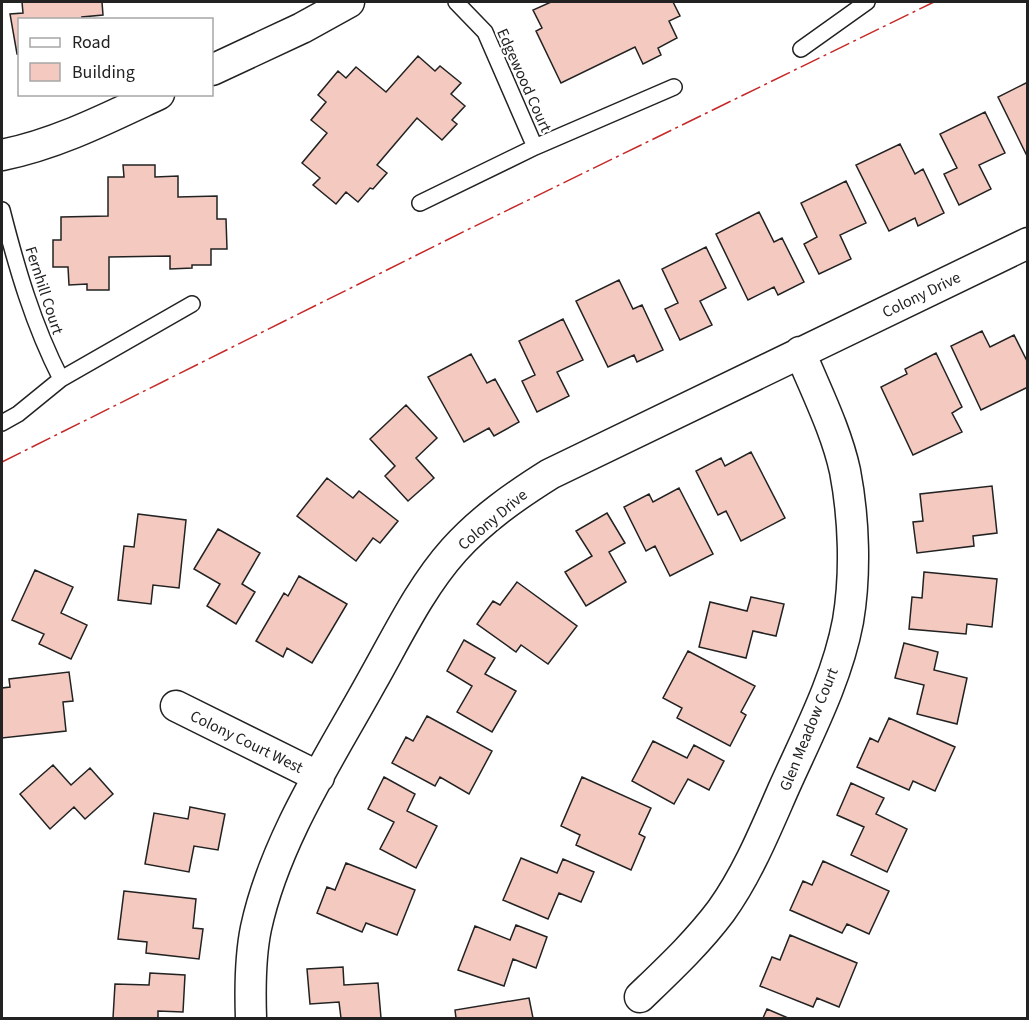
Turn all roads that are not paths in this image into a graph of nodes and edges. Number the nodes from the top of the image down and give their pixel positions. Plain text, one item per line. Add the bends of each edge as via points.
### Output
1 (349, 2) edge
2 (456, 2) edge
3 (867, 2) edge
4 (801, 49) dead end
5 (213, 70) edge
6 (674, 87) dead end
7 (155, 96) edge
8 (535, 147) junction
9 (2, 155) edge
10 (420, 203) dead end
11 (2, 210) edge
12 (1028, 243) edge
13 (192, 304) dead end
14 (800, 352) junction
15 (61, 379) junction
16 (2, 423) edge
17 (176, 706) dead end
18 (319, 777) junction
19 (640, 998) dead end
20 (250, 1018) edge

1 - 5 street
2 - 8 lane, Edgewood Court via 485,32
3 - 4 lane
6 - 8 lane, Edgewood Court
7 - 9 street via 91,126
8 - 10 lane, Edgewood Court
11 - 15 lane, Fernhill Court via 39,335
12 - 14 street, Colony Drive
13 - 15 lane
14 - 18 street, Colony Drive via 550,474 489,516 454,550 425,588
14 - 19 street, Glen Meadow Court via 830,422 845,471 852,579 848,622 823,700 744,871 722,910
15 - 16 lane
17 - 18 street, Colony Court West
18 - 20 street, Colony Drive via 281,853 256,928

